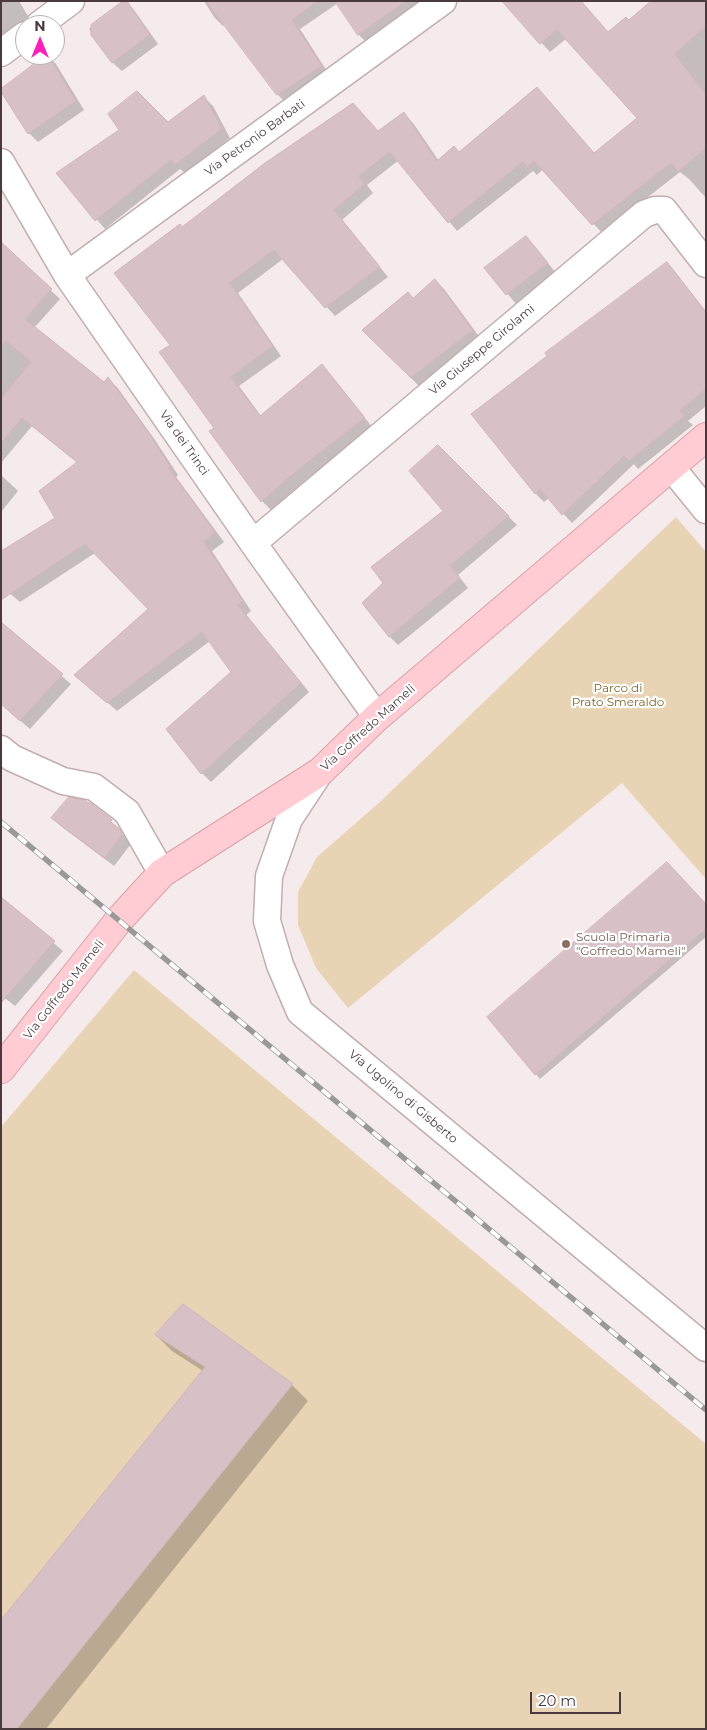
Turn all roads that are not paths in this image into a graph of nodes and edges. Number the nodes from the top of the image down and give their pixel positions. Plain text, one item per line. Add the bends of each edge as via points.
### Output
1 (71, 1) edge
2 (443, 1) edge
3 (52, 15) edge
4 (15, 42) edge
5 (1, 53) edge
6 (1, 162) edge
7 (706, 264) edge
8 (67, 275) junction
9 (706, 437) edge
10 (671, 466) junction
11 (706, 510) edge
12 (253, 543) junction
13 (377, 718) junction
14 (1, 749) edge
15 (320, 772) junction
16 (162, 873) junction
17 (6, 1053) edge
18 (706, 1348) edge

1 - 3 street
2 - 8 street, Via Petronio Barbati
4 - 5 street
6 - 8 street, Via dei Trinci
7 - 12 street, Via Giuseppe Girolami via 664,210 644,214
8 - 12 street, Via dei Trinci
9 - 10 main road, Via Goffredo Mameli
10 - 11 street
10 - 13 main road, Via Goffredo Mameli
12 - 13 street, Via dei Trinci
13 - 15 main road, Via Goffredo Mameli
14 - 16 street via 12,758 63,781 94,787 127,812
15 - 16 main road, Via Goffredo Mameli
15 - 18 street, Via Ugolino di Gisberto via 290,819 269,876 267,920 280,965 300,1012
16 - 17 main road, Via Goffredo Mameli

